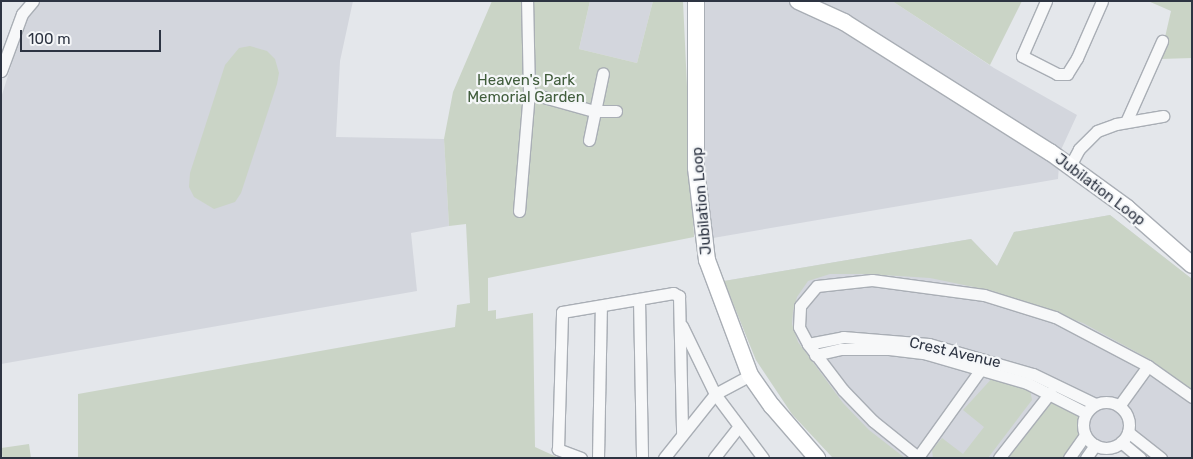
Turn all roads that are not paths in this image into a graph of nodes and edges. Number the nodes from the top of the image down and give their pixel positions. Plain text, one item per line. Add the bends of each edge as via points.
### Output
1 (33, 1) edge
2 (527, 1) edge
3 (696, 1) edge
4 (798, 1) edge
5 (1046, 1) edge
6 (1102, 1) edge
7 (1162, 41) dead end
8 (1, 71) edge
9 (603, 73) dead end
10 (529, 93) junction
11 (594, 111) junction
12 (616, 111) dead end
13 (1163, 116) dead end
14 (1126, 122) junction
15 (589, 140) dead end
16 (1070, 166) junction
17 (519, 212) dead end
18 (1192, 265) edge
19 (639, 299) junction
20 (601, 306) junction
21 (680, 321) junction
22 (808, 344) junction
23 (815, 356) junction
24 (986, 364) junction
25 (1148, 366) junction
26 (750, 375) junction
27 (1050, 393) junction
28 (715, 394) junction
29 (1192, 397) edge
30 (1119, 406) junction
31 (1090, 408) junction
32 (738, 428) junction
33 (1128, 432) junction
34 (682, 434) junction
35 (1085, 435) junction
36 (1121, 442) junction
37 (1095, 445) junction
38 (918, 457) edge
39 (581, 458) edge
40 (598, 458) edge
41 (642, 458) edge
42 (664, 458) edge
43 (714, 458) edge
44 (763, 458) edge
45 (818, 458) edge
46 (999, 458) edge
47 (1069, 458) edge
48 (1086, 458) edge
49 (1140, 458) edge
50 (1160, 458) edge

1 - 8 street via 22,14
2 - 10 street
3 - 26 main road, Jubilation Loop via 696,168 706,260
4 - 16 main road, Jubilation Loop via 844,22
5 - 6 street via 1022,56 1057,74 1067,74 1077,58
7 - 14 street
9 - 11 street
10 - 11 street
10 - 17 street
11 - 12 street
11 - 15 street
13 - 14 street
14 - 16 street via 1097,131 1079,149
16 - 18 main road, Jubilation Loop via 1127,208
19 - 20 street
19 - 21 street via 673,293 679,296
19 - 41 street
20 - 39 street via 562,312 558,449
20 - 40 street
21 - 28 street
21 - 34 street
22 - 23 street
22 - 24 street, Crest Avenue via 842,337 929,344
22 - 25 street via 799,327 800,306 804,298 817,286 872,280 984,295 1054,317
23 - 24 street, Crest Avenue via 841,349 889,349
23 - 38 street via 873,421
24 - 27 street, Crest Avenue
24 - 31 street, Crest Avenue via 1056,383
24 - 38 street
25 - 29 street
25 - 30 street
26 - 28 street
26 - 45 main road, Jubilation Loop via 772,406
27 - 31 street, Crest Avenue
27 - 46 street
28 - 32 street
28 - 34 street
30 - 31 street via 1107,402
30 - 33 street via 1128,417
31 - 35 street via 1083,428
32 - 43 street
32 - 44 street
33 - 36 street
33 - 50 street
34 - 42 street
35 - 37 street
35 - 47 street
36 - 37 street via 1108,448
36 - 49 street
37 - 48 street

